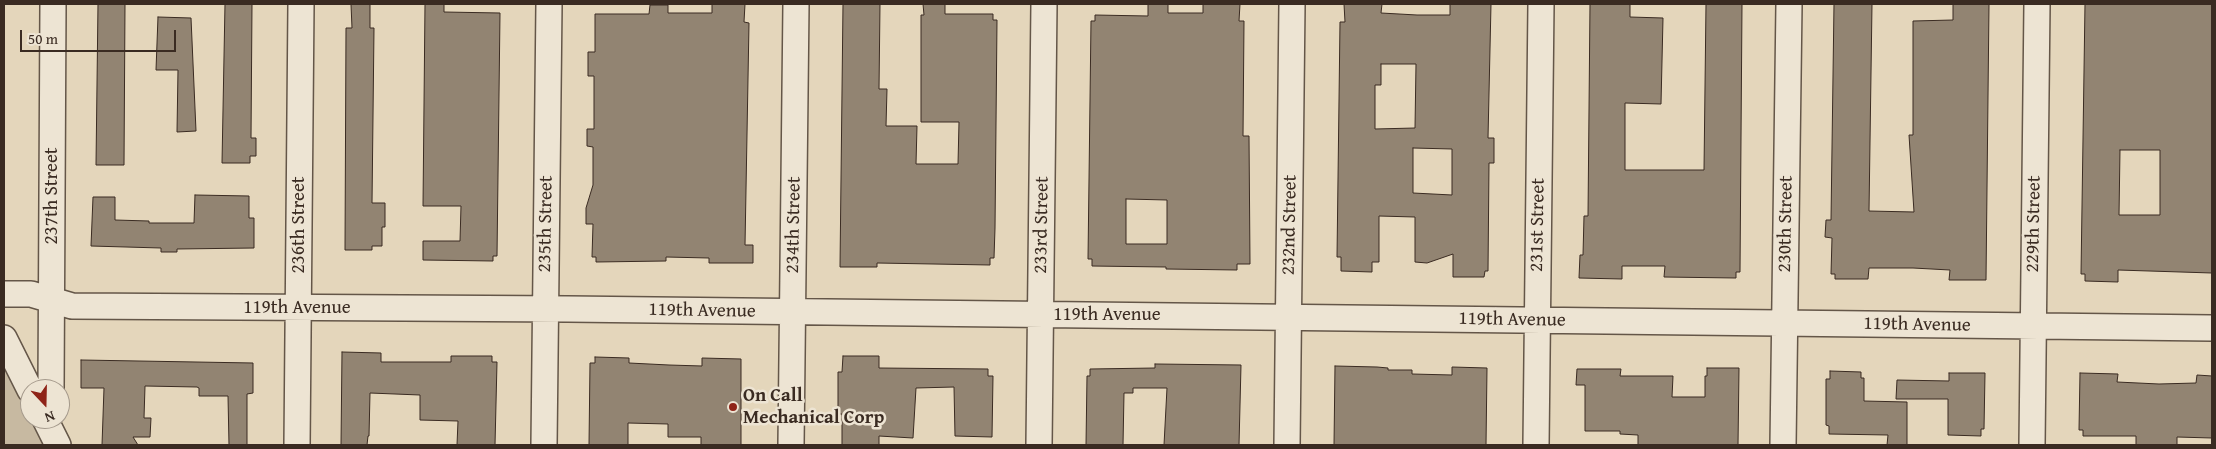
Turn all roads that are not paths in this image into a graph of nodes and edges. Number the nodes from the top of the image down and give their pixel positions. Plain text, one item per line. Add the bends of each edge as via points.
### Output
1 (53, 4) edge
2 (301, 4) edge
3 (549, 4) edge
4 (796, 4) edge
5 (1044, 4) edge
6 (1292, 4) edge
7 (1541, 4) edge
8 (1789, 4) edge
9 (2037, 4) edge
10 (4, 294) edge
11 (51, 300) junction
12 (298, 308) junction
13 (545, 309) junction
14 (793, 312) junction
15 (1041, 315) junction
16 (1289, 317) junction
17 (1537, 320) junction
18 (1784, 323) junction
19 (2033, 327) junction
20 (2212, 328) edge
21 (4, 338) edge
22 (24, 379) edge
23 (51, 379) edge
24 (297, 445) edge
25 (544, 445) edge
26 (791, 445) edge
27 (1039, 445) edge
28 (1287, 445) edge
29 (1536, 445) edge
30 (1783, 445) edge
31 (2032, 445) edge

1 - 11 street, 237th Street
2 - 12 street, 236th Street
3 - 13 street, 235th Street
4 - 14 street, 234th Street
5 - 15 street, 233rd Street
6 - 16 street, 232nd Street
7 - 17 street, 231st Street
8 - 18 street, 230th Street
9 - 19 street, 229th Street
10 - 11 street, 119th Avenue via 31,294
11 - 12 street, 119th Avenue via 72,306
11 - 23 street, 237th Street
12 - 13 street, 119th Avenue
12 - 24 street, 236th Street
13 - 14 street, 119th Avenue
13 - 25 street, 235th Street
14 - 15 street, 119th Avenue
14 - 26 street, 234th Street
15 - 16 street, 119th Avenue
15 - 27 street, 233rd Street
16 - 17 street, 119th Avenue
16 - 28 street, 232nd Street
17 - 18 street, 119th Avenue
17 - 29 street, 231st Street
18 - 19 street, 119th Avenue
18 - 30 street, 230th Street
19 - 20 street, 119th Avenue
19 - 31 street, 229th Street
21 - 22 street

